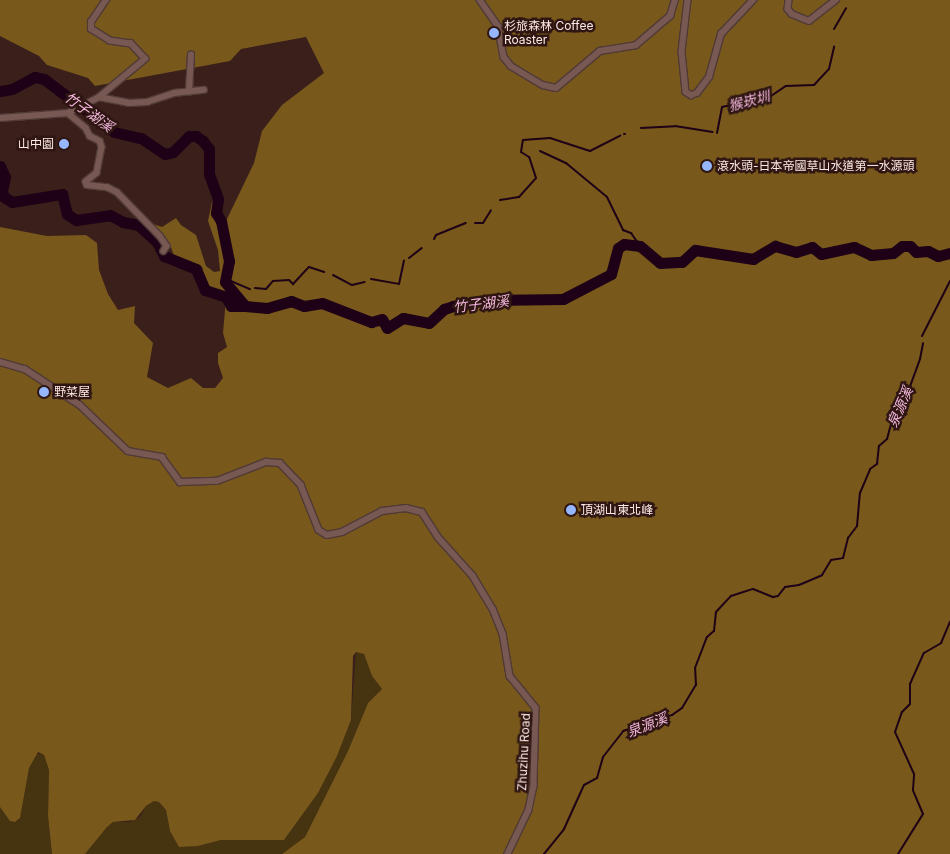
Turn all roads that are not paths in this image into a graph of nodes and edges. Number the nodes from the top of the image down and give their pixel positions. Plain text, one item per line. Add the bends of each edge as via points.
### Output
1 (106, 0) edge
2 (480, 0) edge
3 (675, 0) edge
4 (688, 0) edge
5 (753, 0) edge
6 (789, 0) edge
7 (836, 0) edge
8 (191, 55) dead end
9 (204, 90) dead end
10 (189, 92) junction
11 (99, 97) junction
12 (68, 113) junction
13 (0, 118) edge
14 (164, 251) dead end
15 (0, 362) edge
16 (508, 854) edge

1 - 11 street via 91,22 92,29 110,41 131,44 145,59
2 - 3 street via 498,26 504,57 511,66 543,85 556,88 600,51 636,46 670,16
4 - 5 street via 682,52 686,92 691,95 697,93 709,77 721,34
6 - 7 street via 788,10 809,21
8 - 10 street
9 - 10 street
10 - 11 street via 129,103
11 - 12 street
12 - 13 street
12 - 14 street via 86,128 90,136 100,141 102,147 97,173 86,182 87,185 107,187 117,192 160,236 167,246
15 - 16 street, Zhuzihu Road via 25,369 80,405 128,451 162,458 180,482 217,481 266,462 280,463 301,485 319,530 327,535 342,532 382,511 406,508 422,512 439,538 473,576 494,609 503,634 510,676 536,708 534,786 529,810

